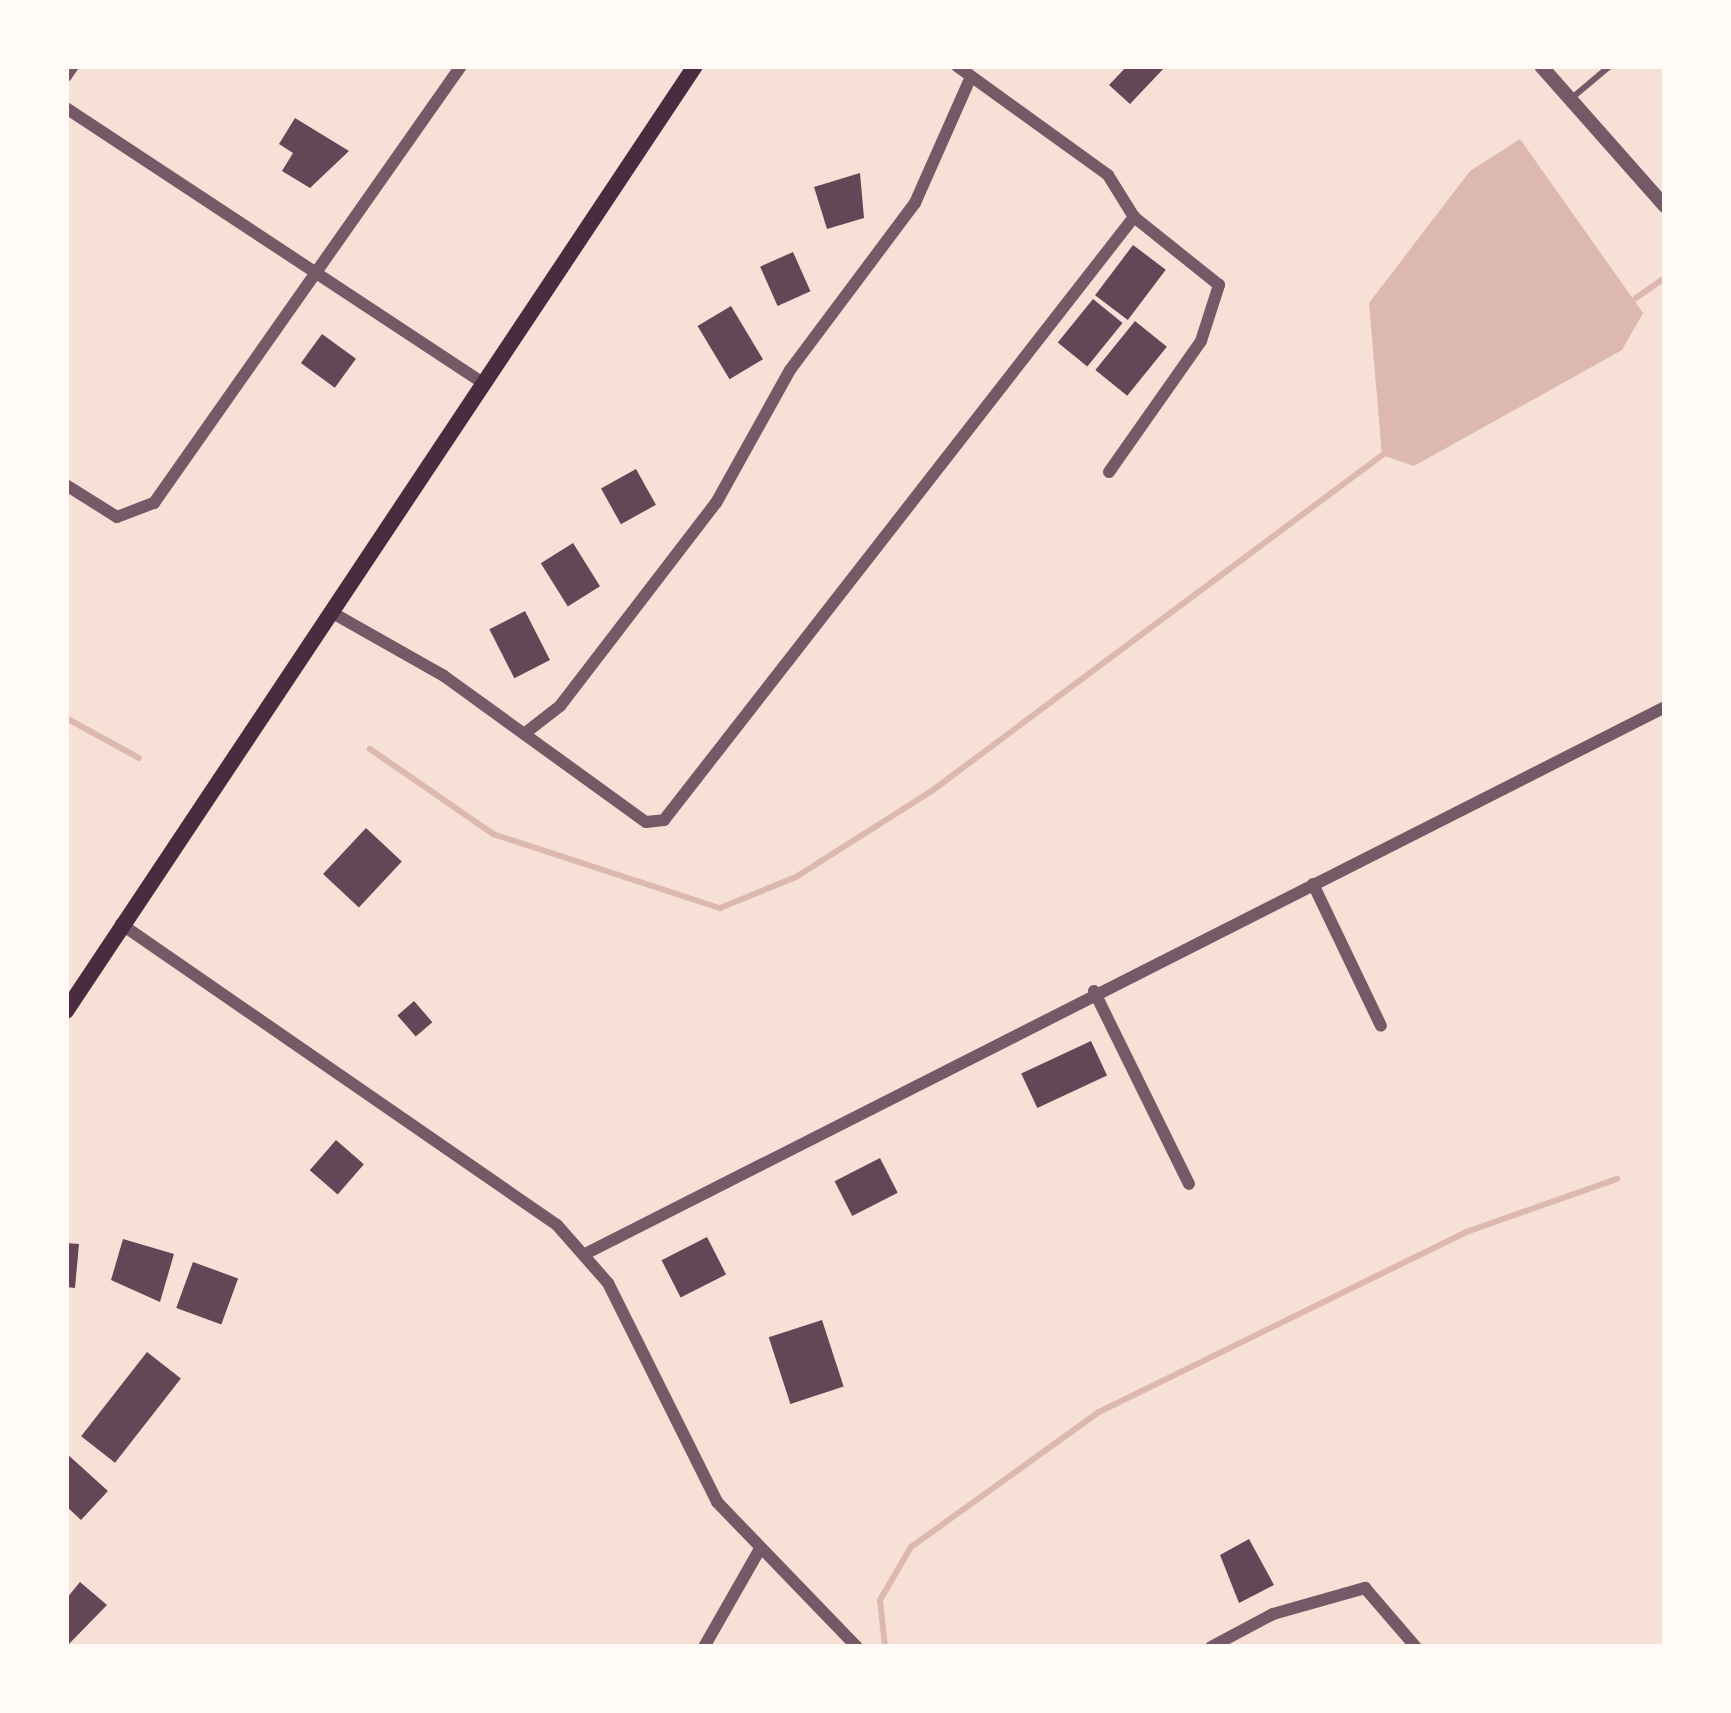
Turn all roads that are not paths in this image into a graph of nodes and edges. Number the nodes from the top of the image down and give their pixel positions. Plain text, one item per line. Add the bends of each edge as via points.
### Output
1 (73, 66) edge
2 (461, 66) edge
3 (695, 66) edge
4 (957, 66) edge
5 (1610, 66) edge
6 (1544, 67) edge
7 (66, 76) edge
8 (969, 81) junction
9 (1571, 100) junction
10 (66, 108) edge
11 (1665, 206) edge
12 (1134, 217) junction
13 (311, 276) junction
14 (483, 382) junction
15 (1109, 472) dead end
16 (66, 485) edge
17 (331, 613) junction
18 (1665, 707) edge
19 (524, 734) junction
20 (1313, 884) junction
21 (120, 923) junction
22 (1094, 991) junction
23 (66, 1011) edge
24 (1381, 1026) dead end
25 (1189, 1184) dead end
26 (585, 1254) junction
27 (760, 1549) junction
28 (704, 1647) edge
29 (857, 1647) edge
30 (1211, 1647) edge
31 (1415, 1647) edge

1 - 7 street
2 - 13 street
3 - 14 main road
4 - 8 street
5 - 9 lane
6 - 9 street
8 - 12 street via 1108,175
8 - 19 street via 914,203 790,370 716,503 560,706
9 - 11 street
10 - 13 street
12 - 15 street via 1219,285 1202,341
12 - 19 street via 664,820 646,822
13 - 14 street
13 - 16 street via 154,503 117,518
14 - 17 main road
17 - 19 street
17 - 21 main road
18 - 20 street
20 - 22 street
20 - 24 street
21 - 23 main road
21 - 26 street via 359,1081
22 - 25 street
22 - 26 street
26 - 27 street via 680,1441
27 - 28 street
27 - 29 street
30 - 31 street via 1273,1614 1365,1588

